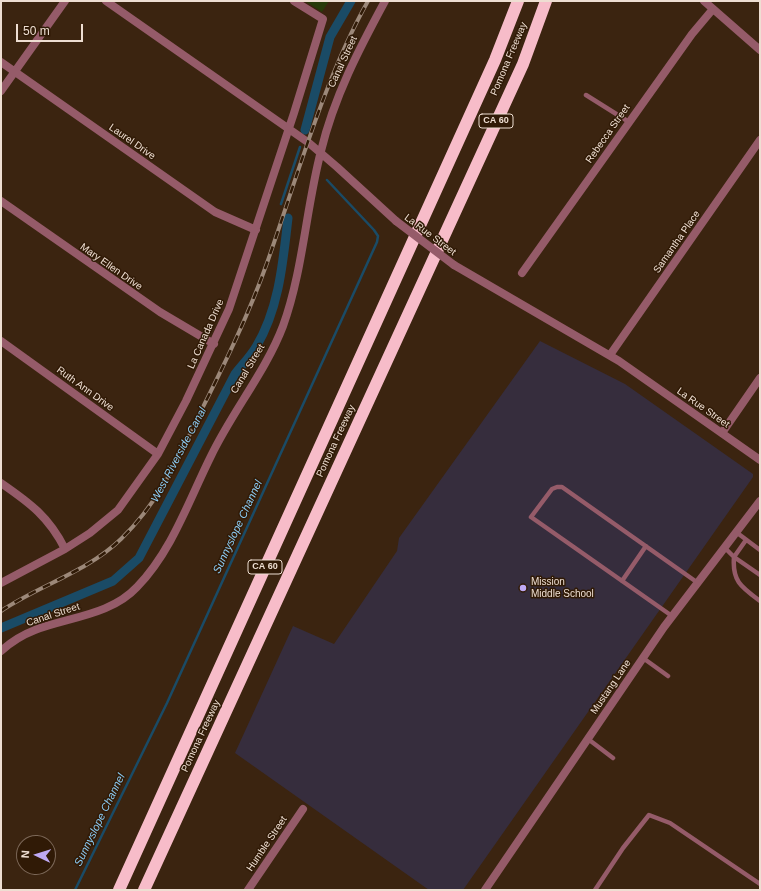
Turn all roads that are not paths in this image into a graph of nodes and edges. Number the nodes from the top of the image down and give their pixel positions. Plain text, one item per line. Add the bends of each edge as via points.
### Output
1 (65, 1) edge
2 (106, 1) edge
3 (294, 1) edge
4 (385, 1) edge
5 (518, 1) edge
6 (546, 1) edge
7 (704, 1) edge
8 (713, 9) junction
9 (758, 45) edge
10 (1, 62) edge
11 (16, 71) junction
12 (1, 91) edge
13 (586, 95) dead end
14 (629, 122) junction
15 (289, 129) junction
16 (760, 140) edge
17 (320, 152) junction
18 (1, 201) edge
19 (256, 230) junction
20 (522, 273) dead end
21 (1, 341) edge
22 (214, 344) junction
23 (610, 355) junction
24 (760, 378) edge
25 (722, 432) junction
26 (158, 454) junction
27 (760, 460) edge
28 (1, 483) edge
29 (760, 501) edge
30 (736, 532) junction
31 (746, 540) junction
32 (646, 546) junction
33 (725, 548) junction
34 (65, 549) junction
35 (760, 550) edge
36 (734, 557) junction
37 (760, 575) edge
38 (622, 581) junction
39 (1, 583) edge
40 (698, 583) junction
41 (760, 600) edge
42 (672, 616) junction
43 (1, 651) edge
44 (643, 658) junction
45 (668, 676) dead end
46 (588, 740) junction
47 (613, 758) dead end
48 (304, 809) dead end
49 (760, 884) edge
50 (119, 890) edge
51 (144, 890) edge
52 (248, 890) edge
53 (485, 890) edge
54 (595, 890) edge

1 - 11 street
2 - 15 street, La Rue Street
3 - 15 street, La Canada Drive via 323,19
4 - 17 street, Canal Street via 353,62
5 - 50 highway, Pomona Freeway / CA 60 via 495,60
6 - 51 highway, Pomona Freeway / CA 60 via 523,64
7 - 8 street
8 - 9 street
8 - 14 street, Rebecca Street
10 - 11 street, Laurel Drive
11 - 12 street
11 - 19 street, Laurel Drive via 215,212
13 - 14 lane
14 - 20 street, Rebecca Street
15 - 17 street, La Rue Street
15 - 19 street, La Canada Drive
16 - 23 street, Samantha Place
17 - 23 street, La Rue Street, bridge via 396,222 454,265
17 - 43 street, Canal Street via 295,279 282,327 268,357 229,419 167,546 153,569 137,588 116,603 35,630 21,636
18 - 22 street, Mary Ellen Drive via 154,308
19 - 22 street, La Canada Drive
21 - 26 street, Ruth Ann Drive
22 - 26 street, La Canada Drive
23 - 25 street, La Rue Street
24 - 25 street
25 - 27 street, La Rue Street
26 - 34 street, La Canada Drive via 118,510
28 - 34 street via 40,513 55,530
29 - 30 street, Mustang Lane
30 - 31 lane
30 - 33 street, Mustang Lane
31 - 35 lane
31 - 36 lane
32 - 38 lane
32 - 38 lane via 562,487 552,489 531,517
32 - 40 lane
33 - 36 lane
33 - 40 street, Mustang Lane
34 - 39 street, La Canada Drive
36 - 37 lane
36 - 41 lane via 733,571 743,588
38 - 42 lane
40 - 42 street, Mustang Lane
42 - 44 street, Mustang Lane
44 - 45 lane
44 - 46 street, Mustang Lane
46 - 47 lane
46 - 53 street, Mustang Lane
48 - 52 street, Humble Street
49 - 54 lane via 670,823 649,815

